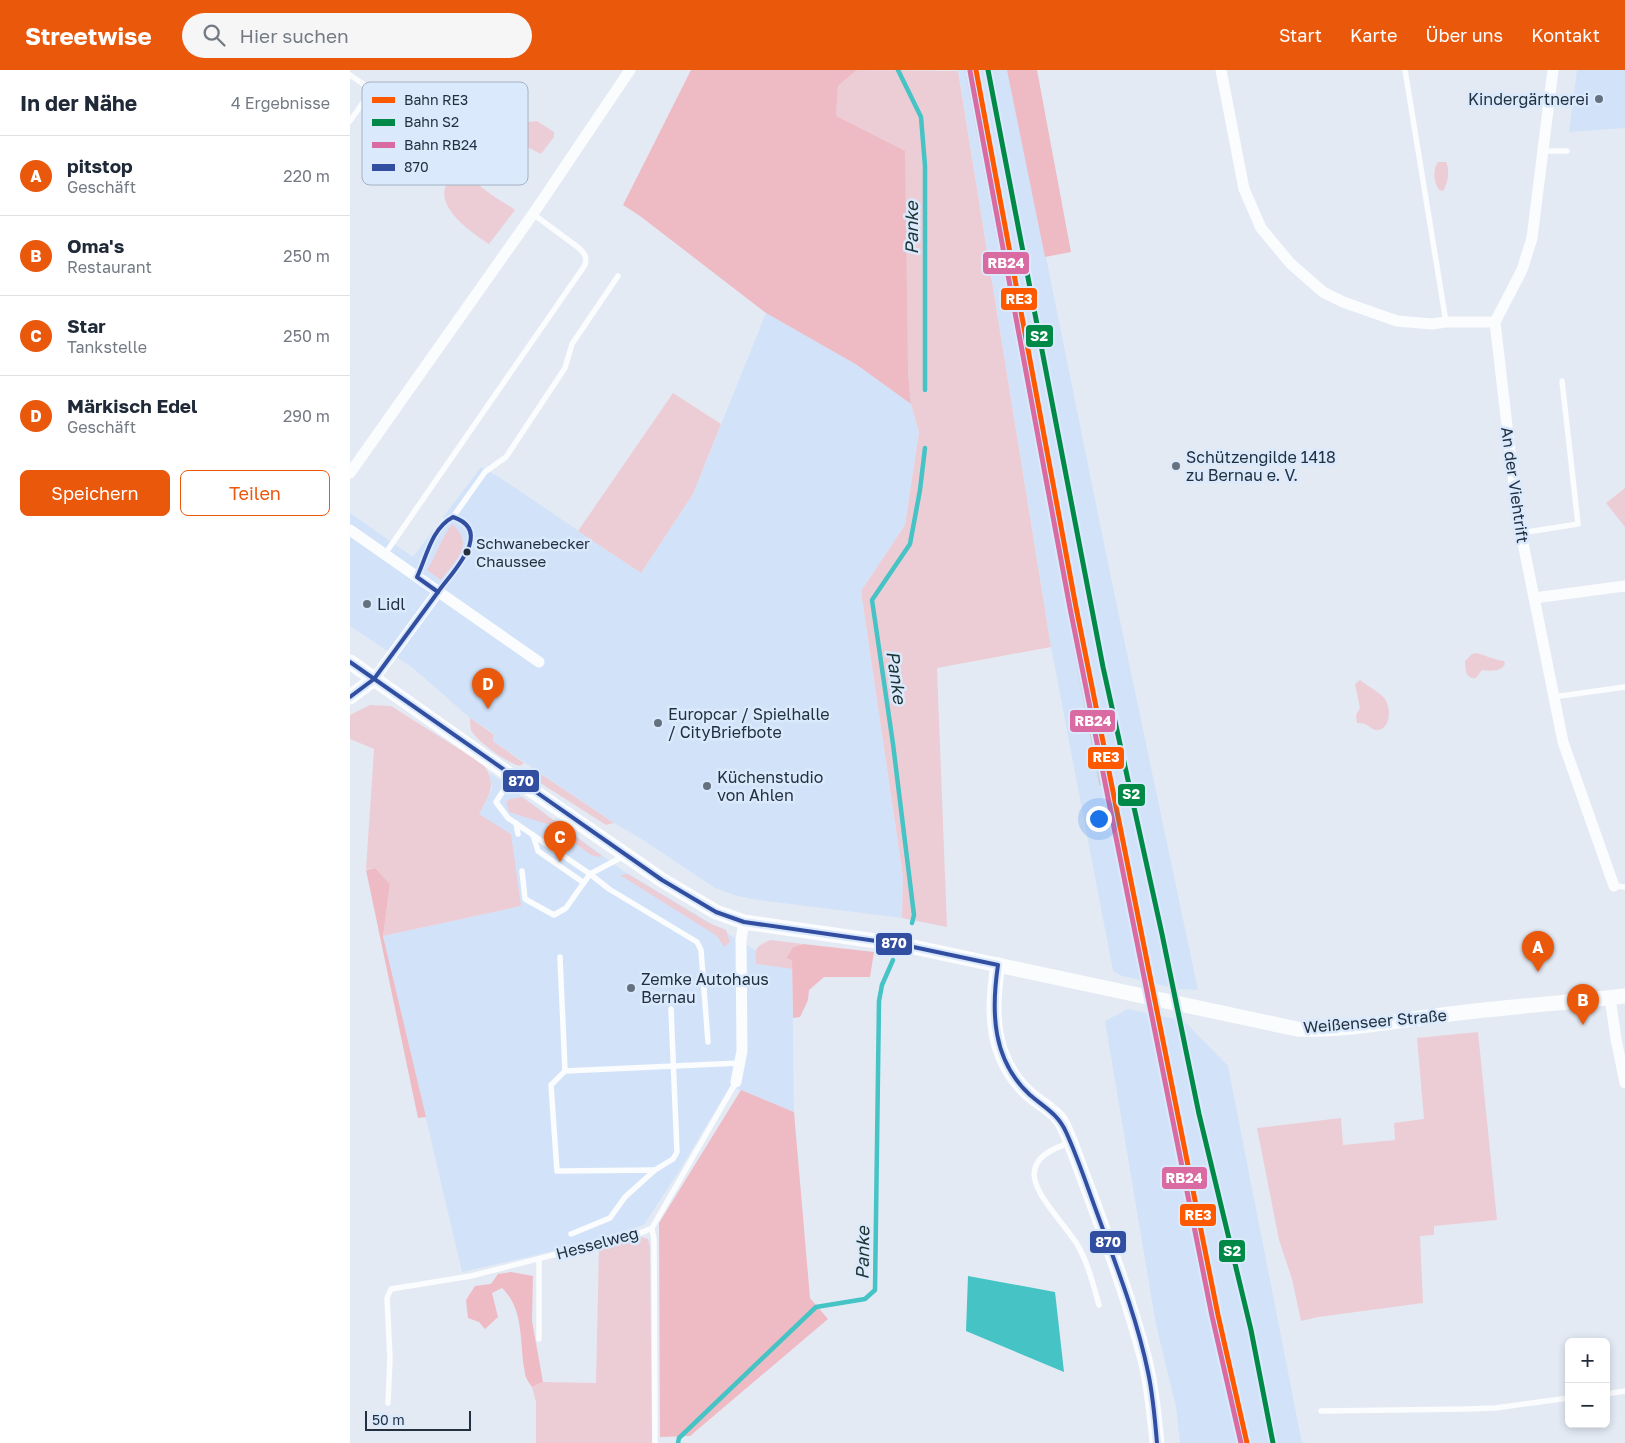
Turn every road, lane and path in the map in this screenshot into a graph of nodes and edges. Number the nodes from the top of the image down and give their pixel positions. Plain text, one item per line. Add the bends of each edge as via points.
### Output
1 (630, 70) edge
2 (1221, 70) edge
3 (1404, 70) edge
4 (1553, 70) edge
5 (350, 74) edge
6 (362, 83) edge
7 (362, 105) edge
8 (350, 122) edge
9 (1542, 151) junction
10 (1567, 151) dead end
11 (533, 214) junction
12 (618, 276) dead end
13 (1446, 322) junction
14 (1495, 322) junction
15 (1562, 381) dead end
16 (350, 473) edge
17 (453, 517) junction
18 (350, 530) edge
19 (1521, 533) junction
20 (385, 554) junction
21 (417, 577) junction
22 (1625, 586) edge
23 (438, 592) junction
24 (1534, 598) junction
25 (350, 662) edge
26 (539, 662) dead end
27 (374, 679) junction
28 (1625, 687) edge
29 (350, 697) edge
30 (1553, 697) junction
31 (512, 776) junction
32 (516, 823) junction
33 (518, 834) dead end
34 (533, 835) junction
35 (626, 855) junction
36 (522, 871) dead end
37 (590, 874) junction
38 (584, 883) junction
39 (1620, 887) edge
40 (744, 922) junction
41 (560, 957) dead end
42 (998, 965) junction
43 (1618, 997) edge
44 (671, 1009) dead end
45 (708, 1042) dead end
46 (740, 1063) junction
47 (673, 1066) junction
48 (565, 1071) junction
49 (736, 1082) joint
50 (1625, 1083) edge
51 (1071, 1142) junction
52 (655, 1170) junction
53 (652, 1228) junction
54 (571, 1234) dead end
55 (539, 1259) junction
56 (1099, 1305) dead end
57 (540, 1339) dead end
58 (1625, 1392) edge
59 (1610, 1394) edge
60 (1565, 1398) edge
61 (388, 1403) dead end
62 (1321, 1411) dead end
63 (656, 1443) edge
64 (1157, 1443) edge

1 - 11 street
2 - 13 street via 1244,188 1261,228 1290,263 1323,292 1365,311 1418,324
3 - 13 lane
4 - 9 street
5 - 6 lane
7 - 8 lane
9 - 10 lane
9 - 14 street via 1532,238 1522,270
11 - 16 street
11 - 20 lane via 580,248 585,254 585,266
12 - 17 lane via 572,344 565,368 506,457 485,472
13 - 14 street
14 - 19 street, An der Viehtrift
15 - 19 lane via 1578,524
17 - 21 lane via 437,529
17 - 23 lane via 462,520 469,528 471,541 467,552
18 - 20 street
19 - 24 street, An der Viehtrift
20 - 21 street
21 - 23 street
22 - 24 street
23 - 26 street
23 - 27 street
24 - 30 street, An der Viehtrift
25 - 27 main road
27 - 29 main road
27 - 31 main road
28 - 30 lane
30 - 39 street, An der Viehtrift via 1563,742
31 - 32 lane via 496,802
31 - 35 main road
32 - 33 lane
32 - 34 lane
34 - 37 lane
34 - 38 lane via 538,851
35 - 37 lane
35 - 40 main road via 716,912
36 - 38 lane via 525,898 554,915 566,908
37 - 38 lane
37 - 45 lane via 697,942 701,950
40 - 42 main road, Weißenseer Straße via 928,947
40 - 46 street, Hesselweg
41 - 48 lane
42 - 43 main road, Weißenseer Straße via 1314,1030
42 - 51 main road via 993,1007 1001,1053 1013,1076 1061,1120
43 - 50 street
44 - 47 lane
46 - 47 lane
46 - 49 street, Hesselweg
47 - 48 lane
47 - 52 lane via 677,1152 673,1159
48 - 52 lane via 552,1085 557,1171
49 - 53 lane, Hesselweg
51 - 56 lane via 1052,1148 1041,1156 1034,1167 1034,1178 1040,1193 1077,1245 1089,1268
51 - 64 main road via 1127,1298 1145,1362
52 - 54 lane via 625,1198 610,1218
53 - 55 lane, Hesselweg
53 - 63 lane
55 - 57 lane
55 - 61 lane, Hesselweg via 471,1276 391,1289 387,1298
58 - 59 lane
60 - 62 lane via 1486,1408

